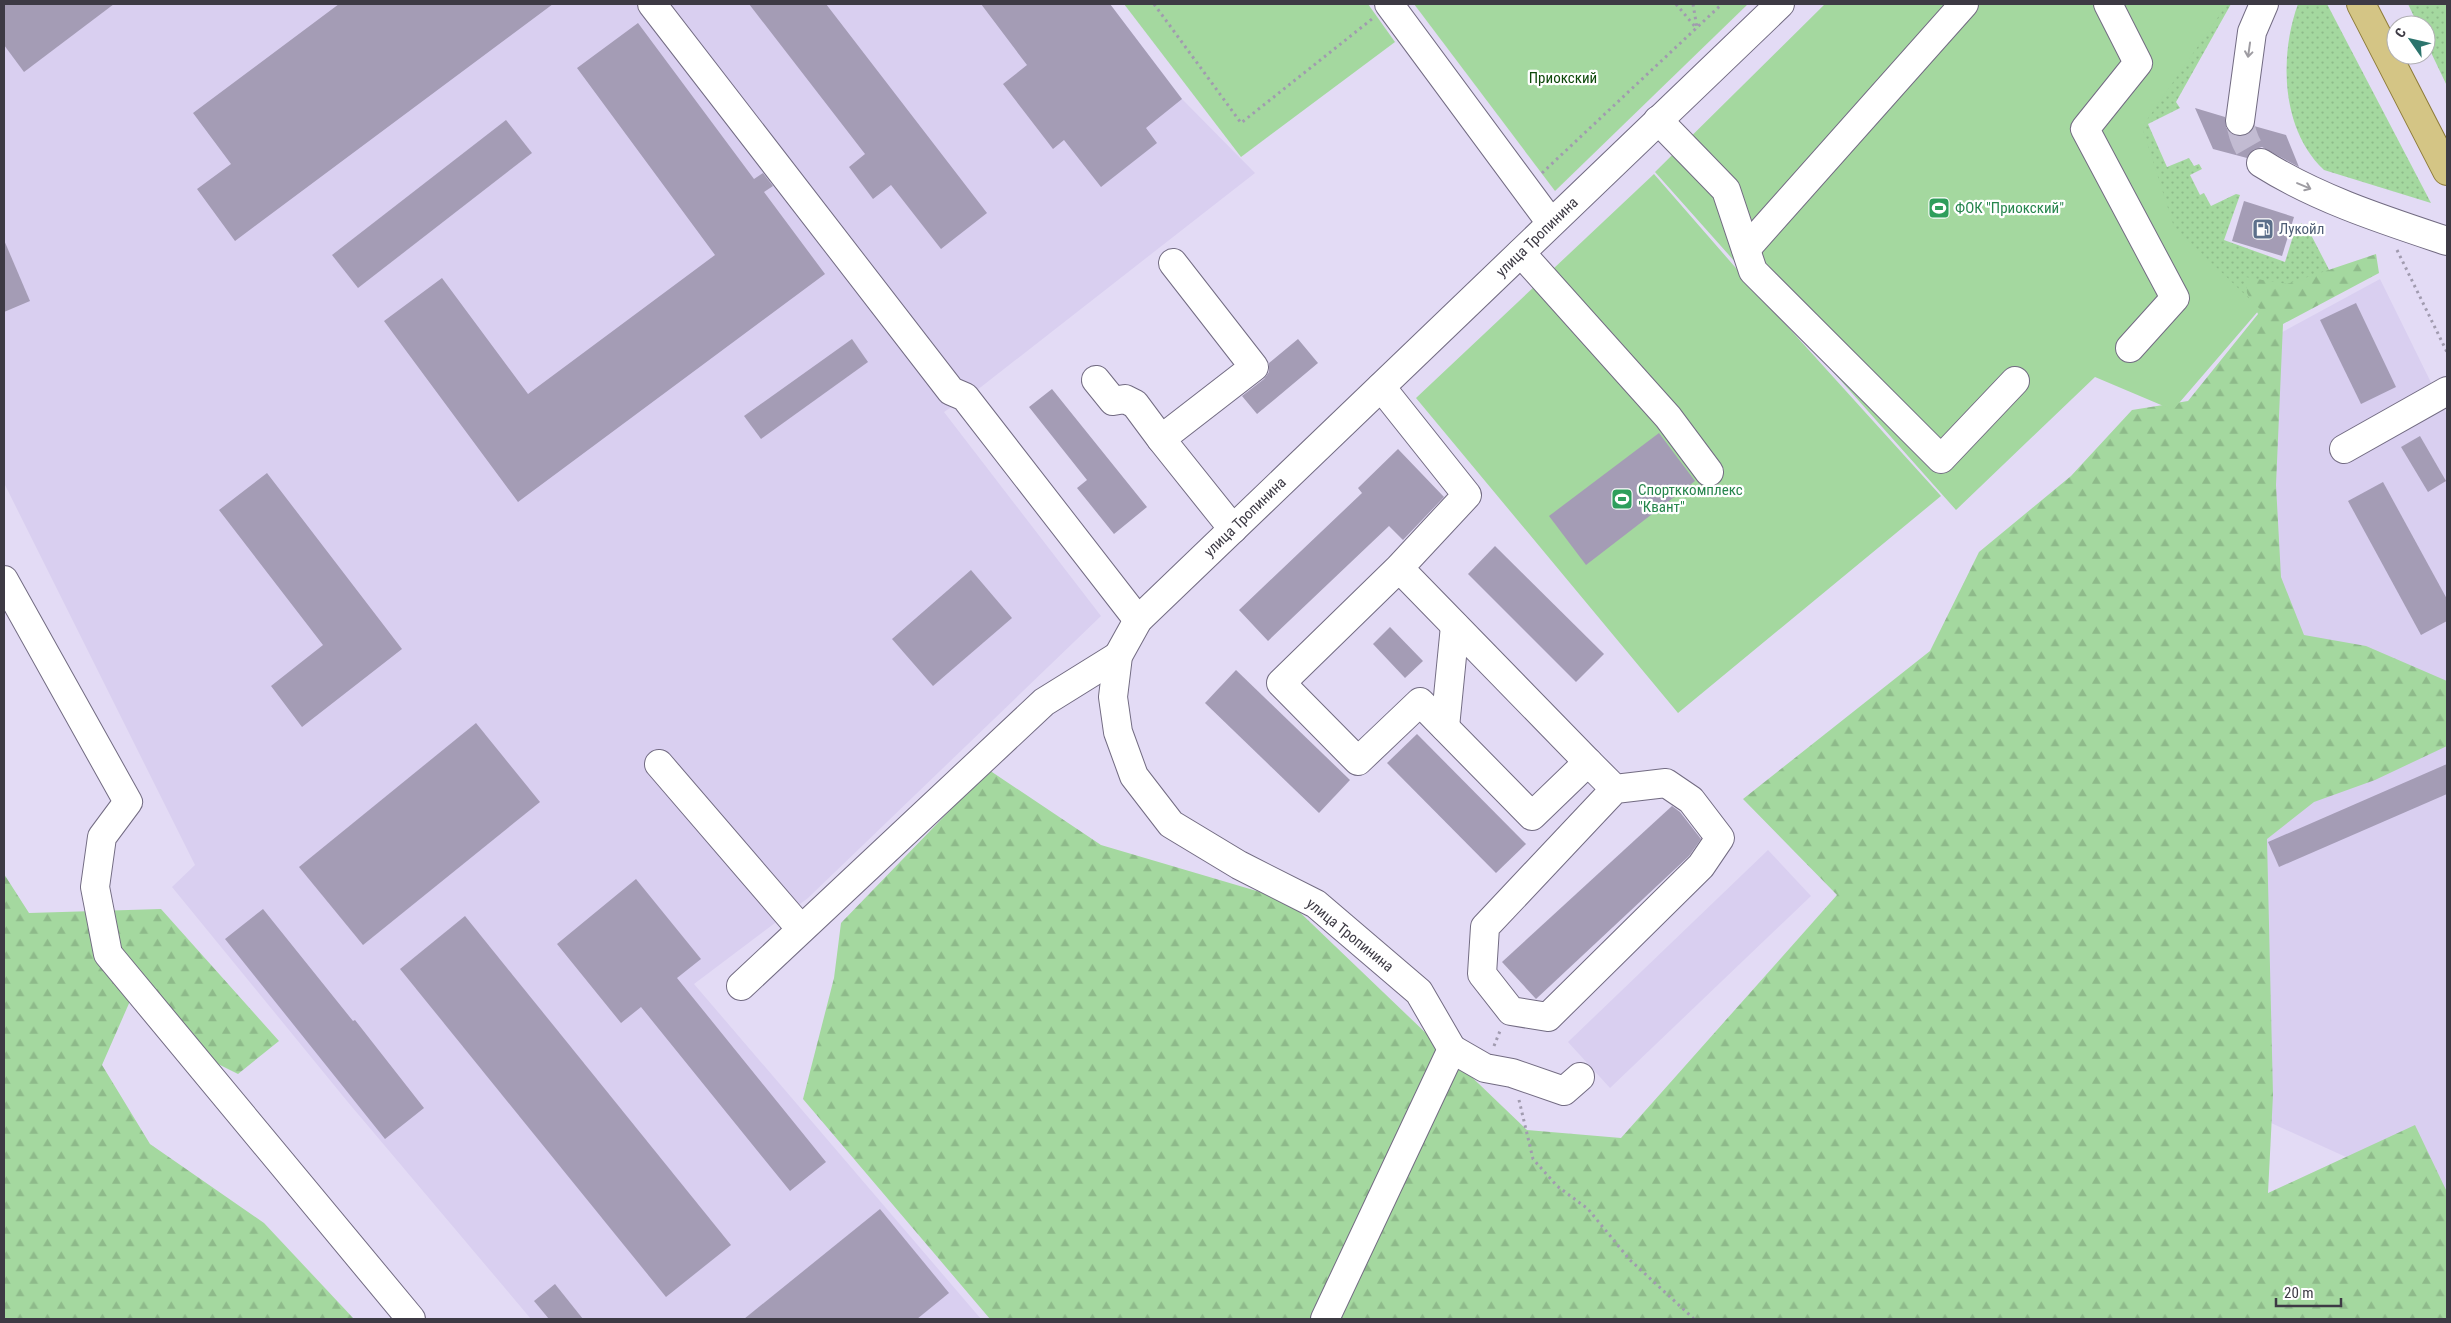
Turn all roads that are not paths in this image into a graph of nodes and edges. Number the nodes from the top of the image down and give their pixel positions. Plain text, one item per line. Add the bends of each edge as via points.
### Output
1 (652, 4) edge
2 (1389, 4) edge
3 (1780, 4) edge
4 (1964, 4) edge
5 (2108, 4) edge
6 (2264, 4) edge
7 (2361, 4) edge
8 (1658, 120) junction
9 (2240, 121) tunnel mouth
10 (2261, 163) tunnel mouth
11 (2447, 171) edge
12 (1551, 223) junction
13 (2447, 241) edge
14 (1746, 249) junction
15 (1521, 253) junction
16 (1173, 263) dead end
17 (2130, 348) dead end
18 (1096, 380) dead end
19 (2015, 381) dead end
20 (1381, 387) junction
21 (2447, 391) edge
22 (1162, 439) junction
23 (2344, 449) dead end
24 (1708, 472) dead end
25 (1233, 529) junction
26 (1399, 568) junction
27 (4, 580) edge
28 (1138, 620) junction
29 (1456, 626) junction
30 (1118, 656) junction
31 (1445, 727) junction
32 (1588, 762) junction
33 (659, 764) dead end
34 (1615, 789) junction
35 (801, 929) junction
36 (741, 986) dead end
37 (1452, 1049) junction
38 (1580, 1077) dead end
39 (411, 1319) edge
40 (1325, 1319) edge

1 - 28 street via 951,391 965,396
2 - 12 street
3 - 8 street, улица Тропинина
4 - 14 street
5 - 17 street via 2138,63 2085,129 2175,298
6 -> 9 street via 2252,32
7 - 11 main road
8 - 12 street, улица Тропинина
8 - 14 street via 1726,190
10 -> 13 street via 2287,179 2381,219
12 - 15 street, улица Тропинина
14 - 19 street via 1753,271 1941,459
15 - 20 street, улица Тропинина
15 - 24 street via 1668,417
16 - 22 street via 1254,367
18 - 22 street via 1113,401 1125,399 1135,404
20 - 25 street, улица Тропинина
20 - 26 street via 1467,495
21 - 23 street
22 - 25 street
25 - 28 street, улица Тропинина
26 - 29 street
26 - 31 street via 1281,683 1358,762 1420,702
27 - 39 street via 128,802 102,837 95,887 108,954
28 - 30 street, улица Тропинина
29 - 31 street
29 - 32 street
30 - 35 street via 1044,702
30 - 37 street, улица Тропинина via 1113,697 1118,732 1134,776 1171,824 1239,865 1316,904 1419,992
31 - 32 street via 1532,816
32 - 34 street
33 - 35 street
34 - 34 street via 1485,927 1482,974 1511,1011 1548,1018 1701,866 1720,838 1691,800 1666,783
35 - 36 street
37 - 38 street via 1485,1068 1512,1073 1564,1091
37 - 40 street

